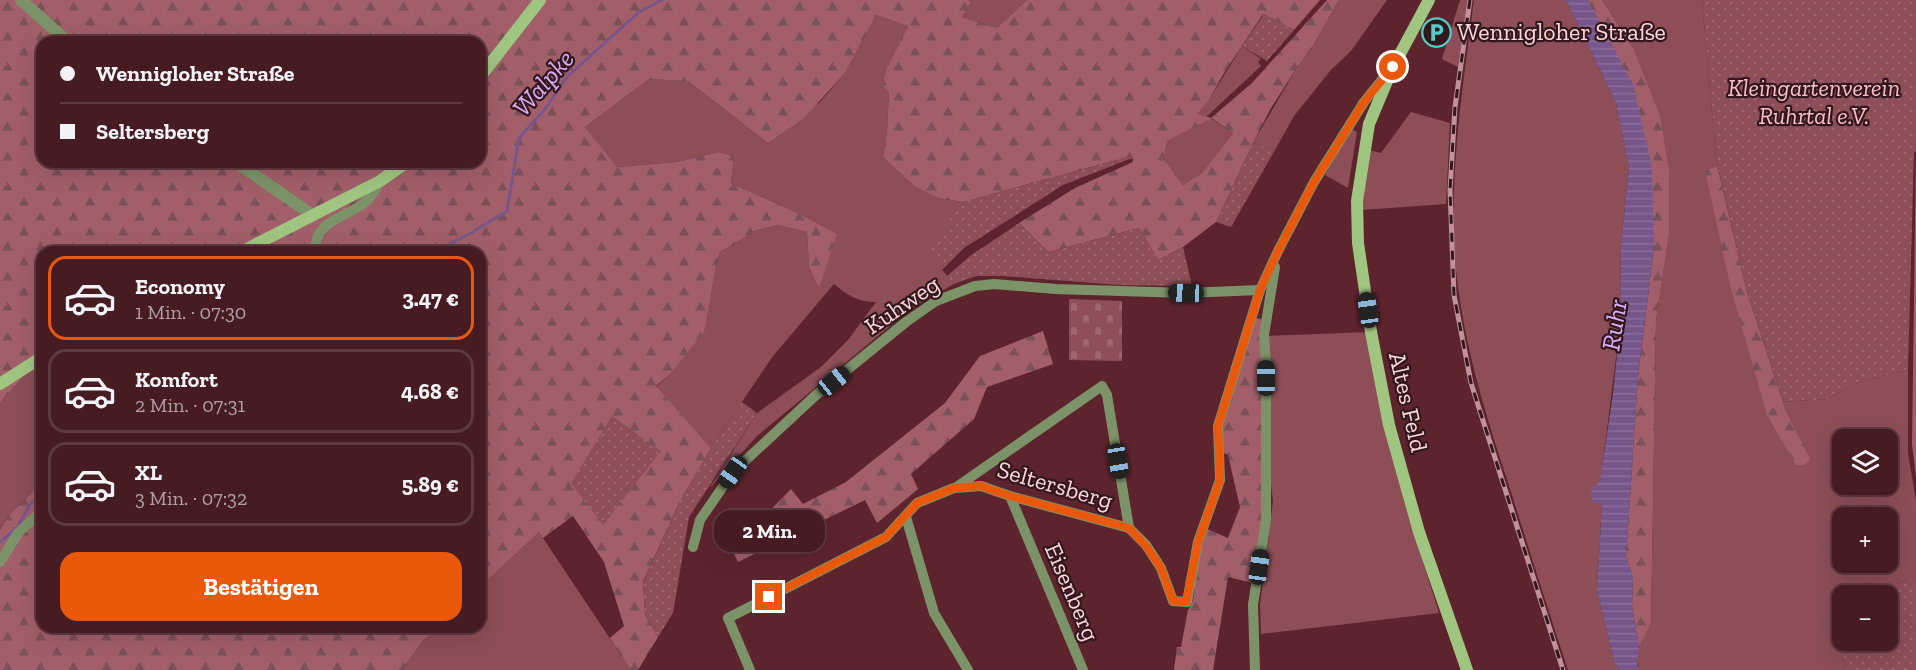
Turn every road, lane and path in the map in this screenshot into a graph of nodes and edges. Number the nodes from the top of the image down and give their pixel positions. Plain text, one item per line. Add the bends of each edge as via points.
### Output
1 (21, 0) edge
2 (540, 0) edge
3 (1429, 0) edge
4 (61, 36) edge
5 (1393, 67) junction
6 (486, 69) edge
7 (1354, 118) junction
8 (1369, 124) junction
9 (245, 168) edge
10 (398, 168) edge
11 (380, 181) junction
12 (312, 214) junction
13 (252, 246) edge
14 (315, 246) edge
15 (1278, 251) junction
16 (1260, 290) junction
17 (36, 361) edge
18 (0, 384) edge
19 (954, 488) junction
20 (1010, 496) junction
21 (36, 516) edge
22 (906, 517) junction
23 (1129, 528) junction
24 (693, 547) dead end
25 (0, 562) edge
26 (750, 670) edge
27 (968, 670) edge
28 (1083, 670) edge
29 (1255, 670) edge
30 (1467, 670) edge

1 - 4 street
2 - 6 main road
3 - 5 main road
5 - 7 street
5 - 8 main road, Altes Feld
7 - 8 street
7 - 15 street
8 - 30 main road, Altes Feld via 1357,201 1358,243 1371,332 1389,425 1410,502
9 - 12 street
10 - 11 main road
11 - 12 main road
11 - 14 street via 363,204 321,230
12 - 13 main road
15 - 16 street
15 - 29 street via 1264,334 1266,520 1253,606
16 - 23 street, Seltersberg via 1218,426 1220,480 1198,542 1186,602 1173,601 1161,568
16 - 24 street, Kuhweg via 1186,293 994,284 975,286 936,301 816,395 733,472 700,520
17 - 18 main road
19 - 20 street, Seltersberg via 981,486
19 - 22 street, Seltersberg via 917,503
19 - 23 street via 1102,386 1107,395
20 - 23 street, Seltersberg
20 - 28 street, Eisenberg
21 - 25 street via 18,533
22 - 26 street, Seltersberg via 886,537 728,618
22 - 27 street via 934,613

